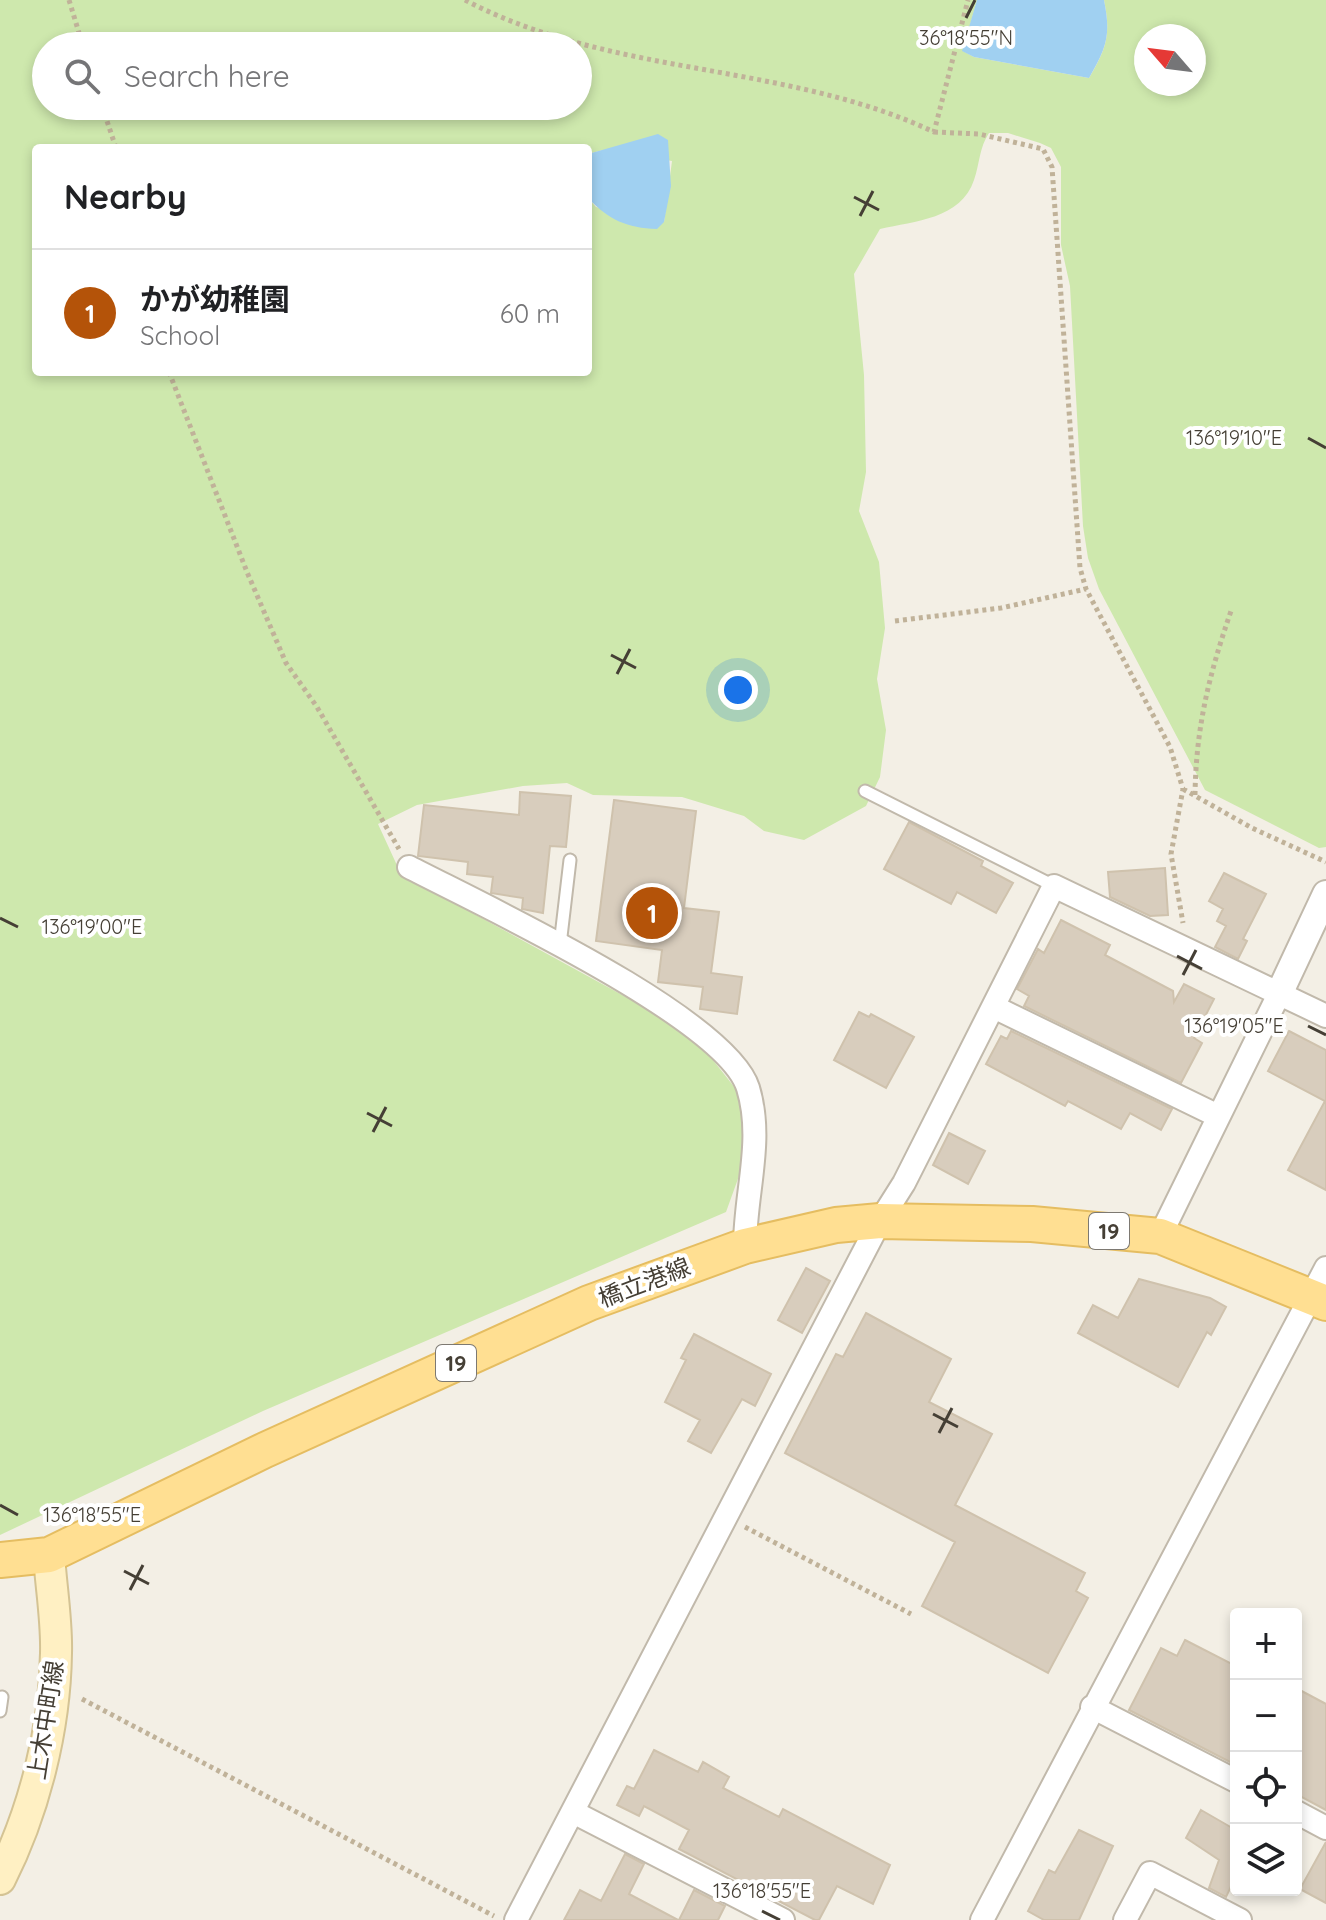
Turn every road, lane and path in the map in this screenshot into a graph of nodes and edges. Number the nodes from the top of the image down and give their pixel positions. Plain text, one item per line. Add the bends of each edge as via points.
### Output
1 (69, 0) edge
2 (465, 0) edge
3 (968, 0) edge
4 (79, 32) edge
5 (537, 32) edge
6 (592, 45) edge
7 (107, 120) edge
8 (934, 132) junction
9 (115, 144) edge
10 (171, 376) edge
11 (1086, 589) junction
12 (1231, 611) dead end
13 (895, 621) dead end
14 (1183, 789) junction
15 (865, 791) dead end
16 (1195, 795) junction
17 (570, 860) dead end
18 (1326, 862) edge
19 (409, 867) joint
20 (1054, 886) junction
21 (1326, 894) edge
22 (560, 946) junction
23 (1188, 951) junction
24 (1280, 992) junction
25 (994, 1007) junction
26 (1326, 1016) edge
27 (1218, 1116) junction
28 (880, 1221) junction
29 (1160, 1236) junction
30 (745, 1246) junction
31 (1320, 1289) edge
32 (726, 1517) junction
33 (49, 1555) junction
34 (0, 1560) edge
35 (911, 1614) dead end
36 (54, 1685) junction
37 (2, 1697) dead end
38 (1092, 1707) junction
39 (0, 1711) edge
40 (1230, 1778) edge
41 (573, 1812) junction
42 (1302, 1815) edge
43 (1326, 1828) edge
44 (0, 1879) edge
45 (502, 1920) edge
46 (516, 1920) edge
47 (783, 1920) edge
48 (982, 1920) edge
49 (1125, 1920) edge
50 (1240, 1920) edge

1 - 4 path
2 - 5 path
3 - 8 path
6 - 8 path via 850,98
7 - 9 path
8 - 11 path via 979,134 1043,149 1052,167 1075,535
10 - 19 path via 286,663
11 - 13 path via 1001,608
11 - 14 path via 1170,747
12 - 16 path via 1207,681 1196,747
14 - 16 path
14 - 23 path via 1171,854
15 - 20 lane
16 - 18 path
17 - 22 lane
19 - 22 street
20 - 23 street
20 - 25 street
21 - 24 street
22 - 30 street via 680,1016 714,1043 747,1085 756,1124
23 - 24 street
24 - 26 street
24 - 27 street
25 - 27 street
25 - 28 street
27 - 29 street
28 - 29 main road, 橋立港線 / 19 via 1032,1224
28 - 30 main road, 橋立港線 / 19 via 836,1225
28 - 32 street
29 - 31 main road, 橋立港線 / 19
30 - 33 main road, 橋立港線 / 19 via 658,1275 522,1332
31 - 38 street
32 - 35 path
32 - 41 street
33 - 34 main road, 橋立港線 / 19
33 - 36 main road, 上木中町線
36 - 44 main road, 上木中町線 via 29,1806
36 - 45 path
37 - 39 lane
38 - 40 street
38 - 48 street
41 - 46 street
41 - 47 street
42 - 43 street
49 - 50 street via 1150,1873

